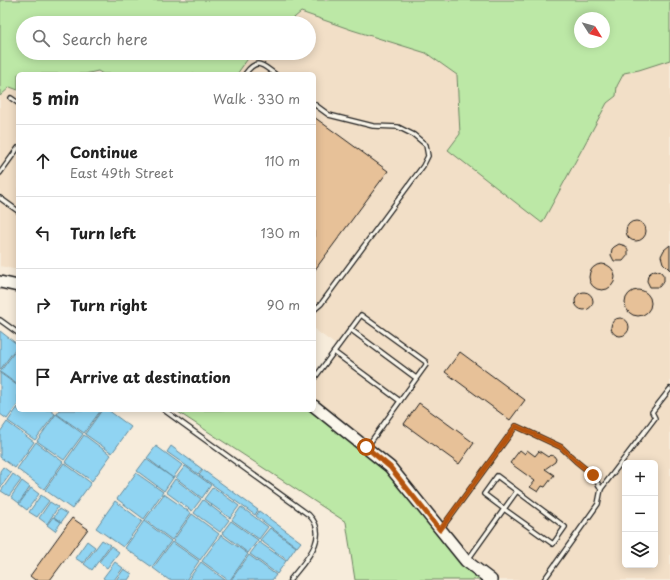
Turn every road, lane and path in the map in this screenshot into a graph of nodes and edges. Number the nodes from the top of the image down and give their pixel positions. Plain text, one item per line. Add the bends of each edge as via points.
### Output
1 (246, 72) edge
2 (272, 72) edge
3 (11, 98) dead end
4 (16, 102) edge
5 (316, 105) edge
6 (16, 151) edge
7 (0, 173) edge
8 (0, 198) edge
9 (16, 210) edge
10 (0, 282) edge
11 (16, 286) edge
12 (316, 308) edge
13 (0, 320) edge
14 (350, 329) junction
15 (16, 332) edge
16 (334, 352) junction
17 (316, 376) edge
18 (416, 378) junction
19 (670, 389) edge
20 (400, 400) junction
21 (316, 408) edge
22 (167, 412) edge
23 (366, 447) junction
24 (601, 489) junction
25 (517, 491) junction
26 (504, 509) junction
27 (440, 530) junction
28 (466, 561) junction
29 (290, 580) edge
30 (491, 580) edge
31 (544, 580) edge

1 - 2 lane via 251,66 258,64
3 - 4 lane
5 - 12 lane via 329,115 373,126 398,126 426,145 428,156
6 - 7 lane
8 - 9 lane
10 - 11 street
13 - 15 lane
14 - 16 lane
14 - 18 lane
14 - 18 lane via 362,315 426,362
16 - 17 lane
16 - 20 lane
18 - 20 lane
19 - 24 lane via 652,412 655,418
20 - 23 lane
21 - 23 street
22 - 29 lane via 314,521 318,534 313,550
23 - 27 street via 390,467
24 - 27 lane via 593,475 561,447 516,426
24 - 31 lane via 598,504
25 - 26 lane
25 - 26 lane via 497,476 484,494
25 - 26 lane via 565,527 553,544
26 - 28 lane
27 - 28 street
28 - 30 street

